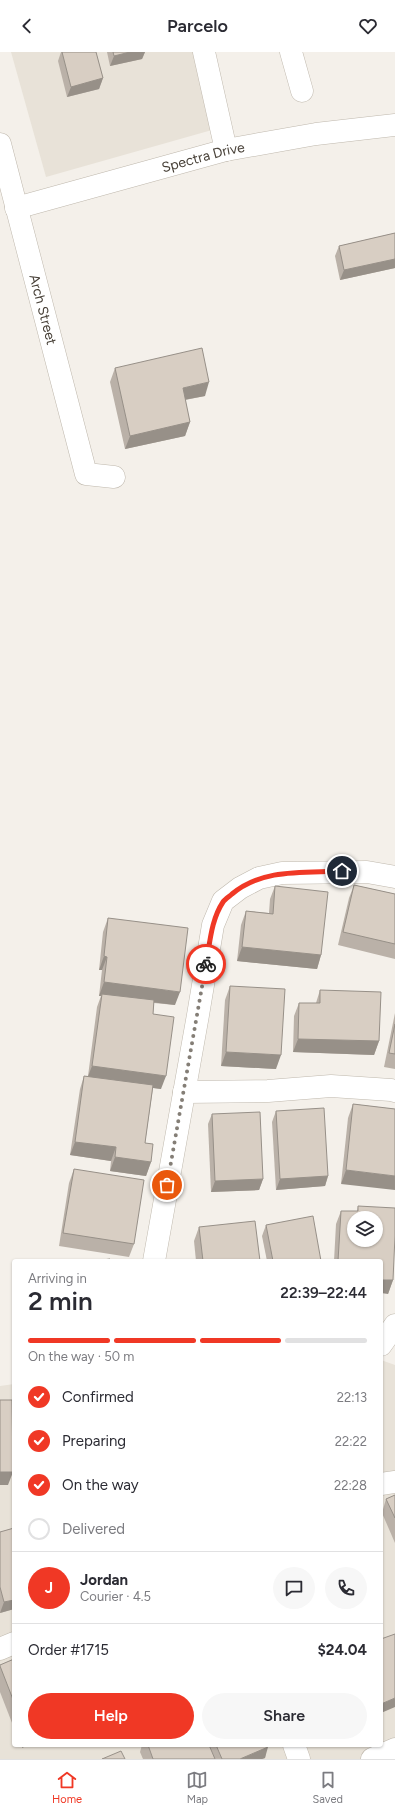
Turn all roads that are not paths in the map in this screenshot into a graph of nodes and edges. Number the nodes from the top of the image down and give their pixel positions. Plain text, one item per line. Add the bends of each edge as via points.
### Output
1 (204, 52) edge
2 (291, 52) edge
3 (302, 92) dead end
4 (395, 125) edge
5 (0, 144) edge
6 (226, 150) junction
7 (16, 208) junction
8 (114, 477) dead end
9 (395, 877) edge
10 (395, 1091) edge
11 (184, 1092) junction
12 (154, 1259) edge
13 (383, 1323) edge
14 (395, 1325) edge
15 (383, 1342) edge
16 (395, 1482) edge
17 (383, 1484) edge
18 (12, 1645) edge
19 (0, 1649) edge
20 (295, 1747) edge
21 (395, 1749) edge
22 (299, 1759) edge
23 (372, 1759) edge

1 - 6 street
2 - 3 street
4 - 6 street, Spectra Drive via 316,134
5 - 7 street, Arch Street
6 - 7 street, Spectra Drive
7 - 8 street, Arch Street via 86,474
9 - 11 street via 342,871 282,873 260,878 240,888 223,901 213,925
10 - 11 street via 331,1086 268,1091
11 - 12 street
13 - 14 street
14 - 15 street
16 - 17 street
18 - 19 street
20 - 22 street
21 - 23 street

